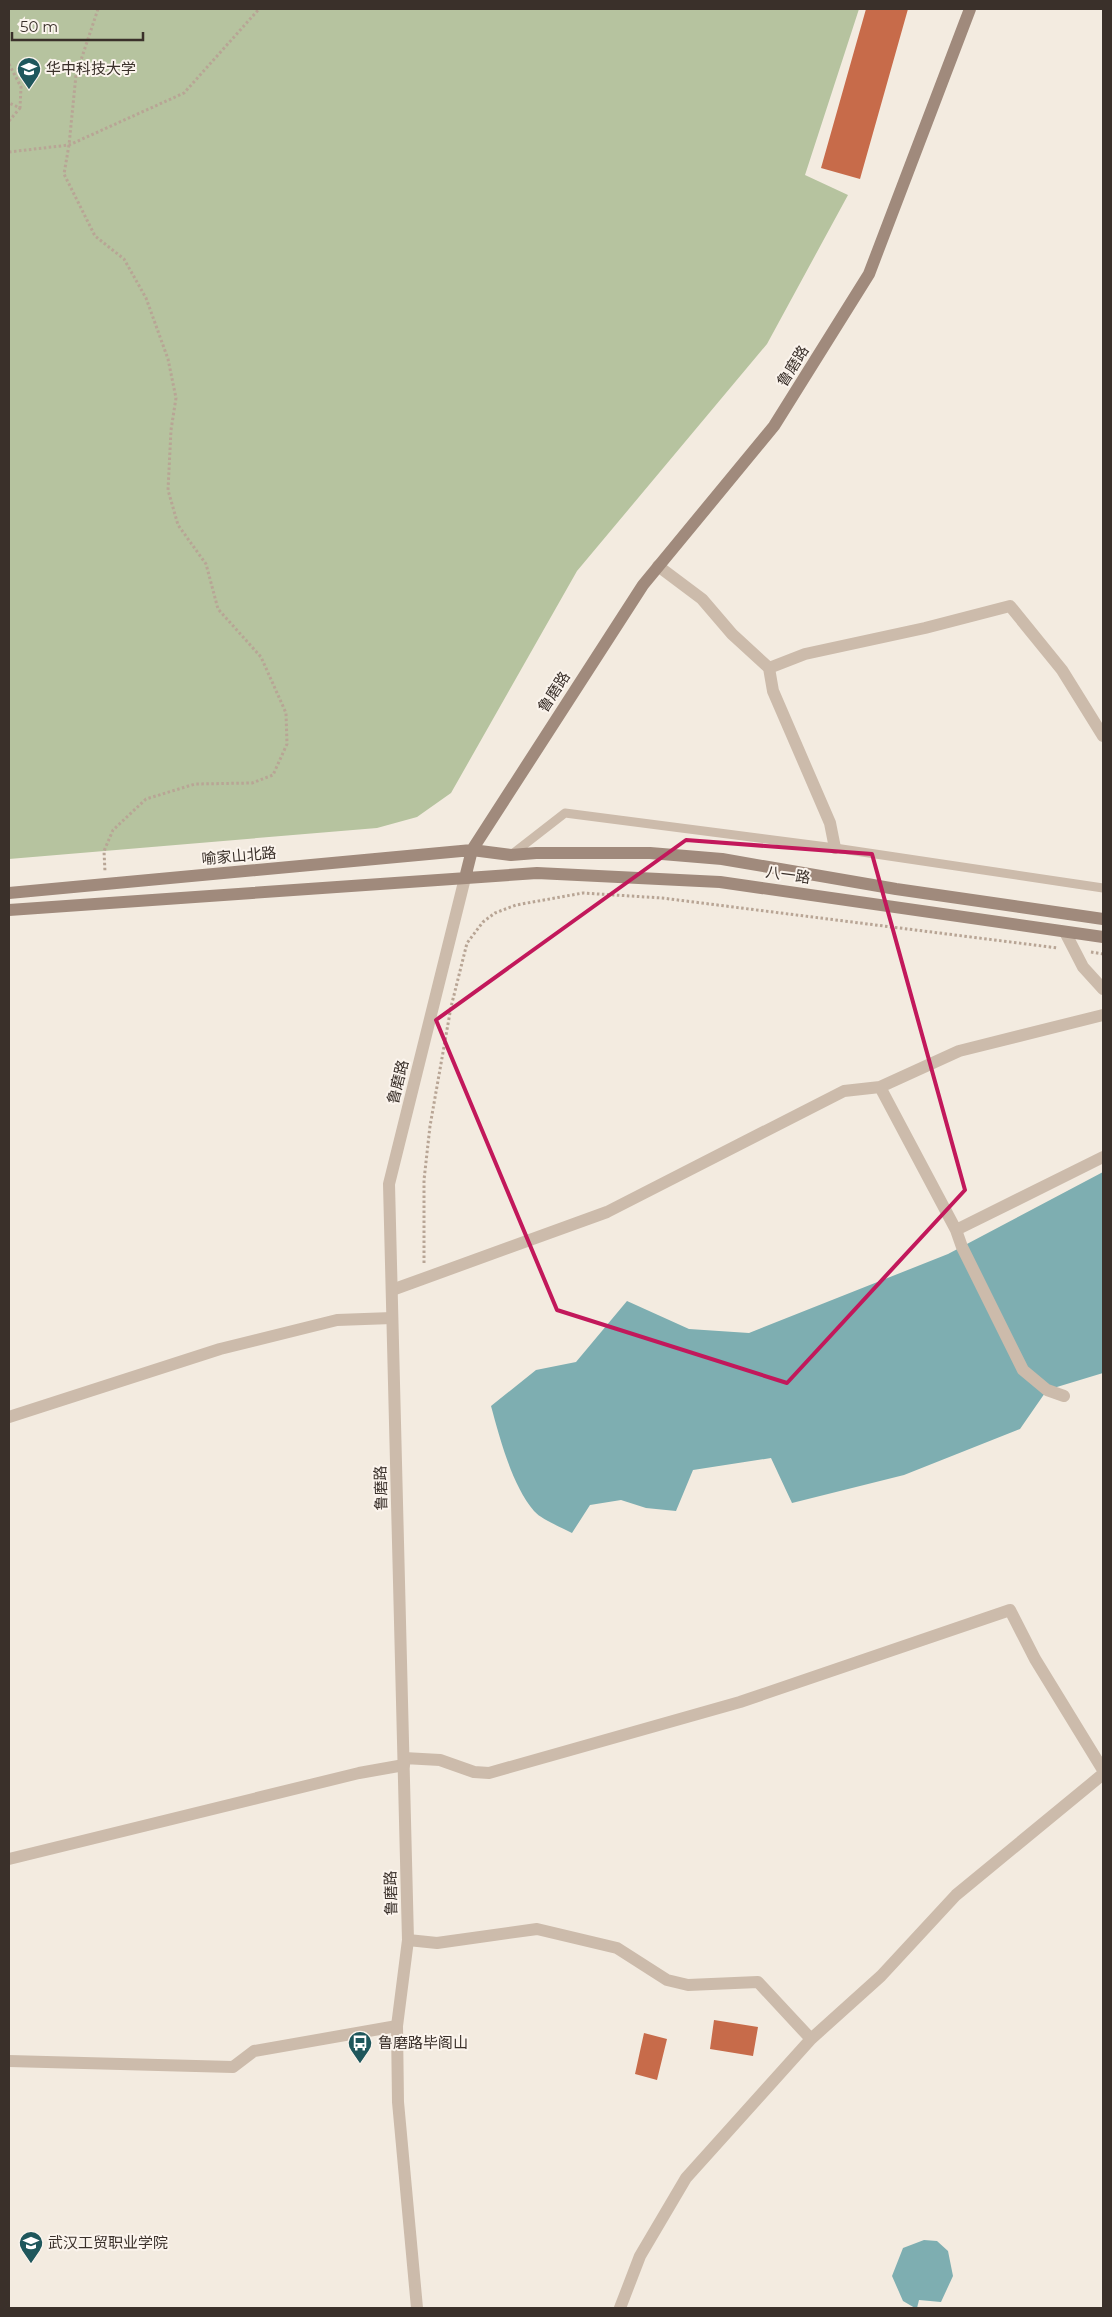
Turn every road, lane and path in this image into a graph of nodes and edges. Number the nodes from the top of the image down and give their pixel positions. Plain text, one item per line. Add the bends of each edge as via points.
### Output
1 (98, 9) edge
2 (259, 9) edge
3 (970, 9) edge
4 (9, 64) edge
5 (9, 103) edge
6 (20, 108) junction
7 (9, 121) edge
8 (69, 145) junction
9 (9, 152) edge
10 (658, 566) junction
11 (769, 668) junction
12 (1103, 736) edge
13 (835, 848) junction
14 (472, 850) junction
15 (511, 855) junction
16 (465, 878) junction
17 (108, 884) junction
18 (1103, 888) edge
19 (9, 893) edge
20 (9, 910) edge
21 (1103, 919) edge
22 (1065, 932) junction
23 (1103, 937) edge
24 (1072, 950) junction
25 (1103, 954) edge
26 (1103, 989) edge
27 (1103, 1015) edge
28 (880, 1088) junction
29 (1103, 1157) edge
30 (956, 1230) junction
31 (424, 1278) junction
32 (392, 1290) junction
33 (392, 1318) junction
34 (1064, 1396) dead end
35 (9, 1417) edge
36 (404, 1761) junction
37 (1103, 1770) edge
38 (1103, 1774) edge
39 (9, 1859) edge
40 (408, 1940) junction
41 (397, 2026) junction
42 (812, 2039) junction
43 (9, 2061) edge
44 (417, 2308) edge
45 (620, 2308) edge

1 - 8 path via 76,75
2 - 8 path via 184,93
3 - 10 main road, 鲁磨路 via 869,274 774,426
4 - 6 path via 20,87
5 - 6 path
6 - 7 path
8 - 9 path
8 - 17 path via 64,174 95,236 124,259 146,298 168,359 176,398 168,490 178,525 206,564 218,609 260,657 286,713 287,744 273,775 252,783 195,784 146,799 113,830 104,851
10 - 11 street via 702,599 732,634
10 - 14 main road, 鲁磨路
11 - 12 street via 805,654 1010,606 1062,670
11 - 13 street via 773,691 830,823
13 - 15 lane via 565,813
13 - 18 lane
14 - 15 main road, 八一路
14 - 16 main road, 鲁磨路
14 - 17 main road, 喻家山北路
15 - 21 main road, 八一路 via 650,853 722,859 896,889
16 - 20 main road
16 - 22 main road, 八一路 via 537,874 720,882
16 - 32 street, 鲁磨路 via 389,1184
17 - 19 main road, 喻家山北路
22 - 23 main road, 八一路
22 - 24 street
24 - 25 path
24 - 26 street
24 - 31 path via 662,898 583,893 516,905 496,913 483,922 467,943 451,1007 424,1180
27 - 28 street via 959,1051
28 - 30 street
28 - 31 street via 844,1091 607,1212
29 - 30 street
30 - 34 street via 1023,1370 1047,1390
31 - 32 street
32 - 33 street, 鲁磨路
33 - 35 street via 337,1320 220,1349
33 - 36 street, 鲁磨路
36 - 37 street via 440,1760 474,1772 489,1773 740,1702 1010,1610 1035,1658
36 - 39 street
36 - 40 street, 鲁磨路
38 - 42 street via 956,1895 880,1976
40 - 41 street, 鲁磨路
40 - 42 street via 437,1943 537,1929 617,1948 667,1980 688,1985 758,1982
41 - 43 street via 254,2051 233,2067
41 - 44 street, 鲁磨路 via 398,2102
42 - 45 street via 686,2178 640,2256

